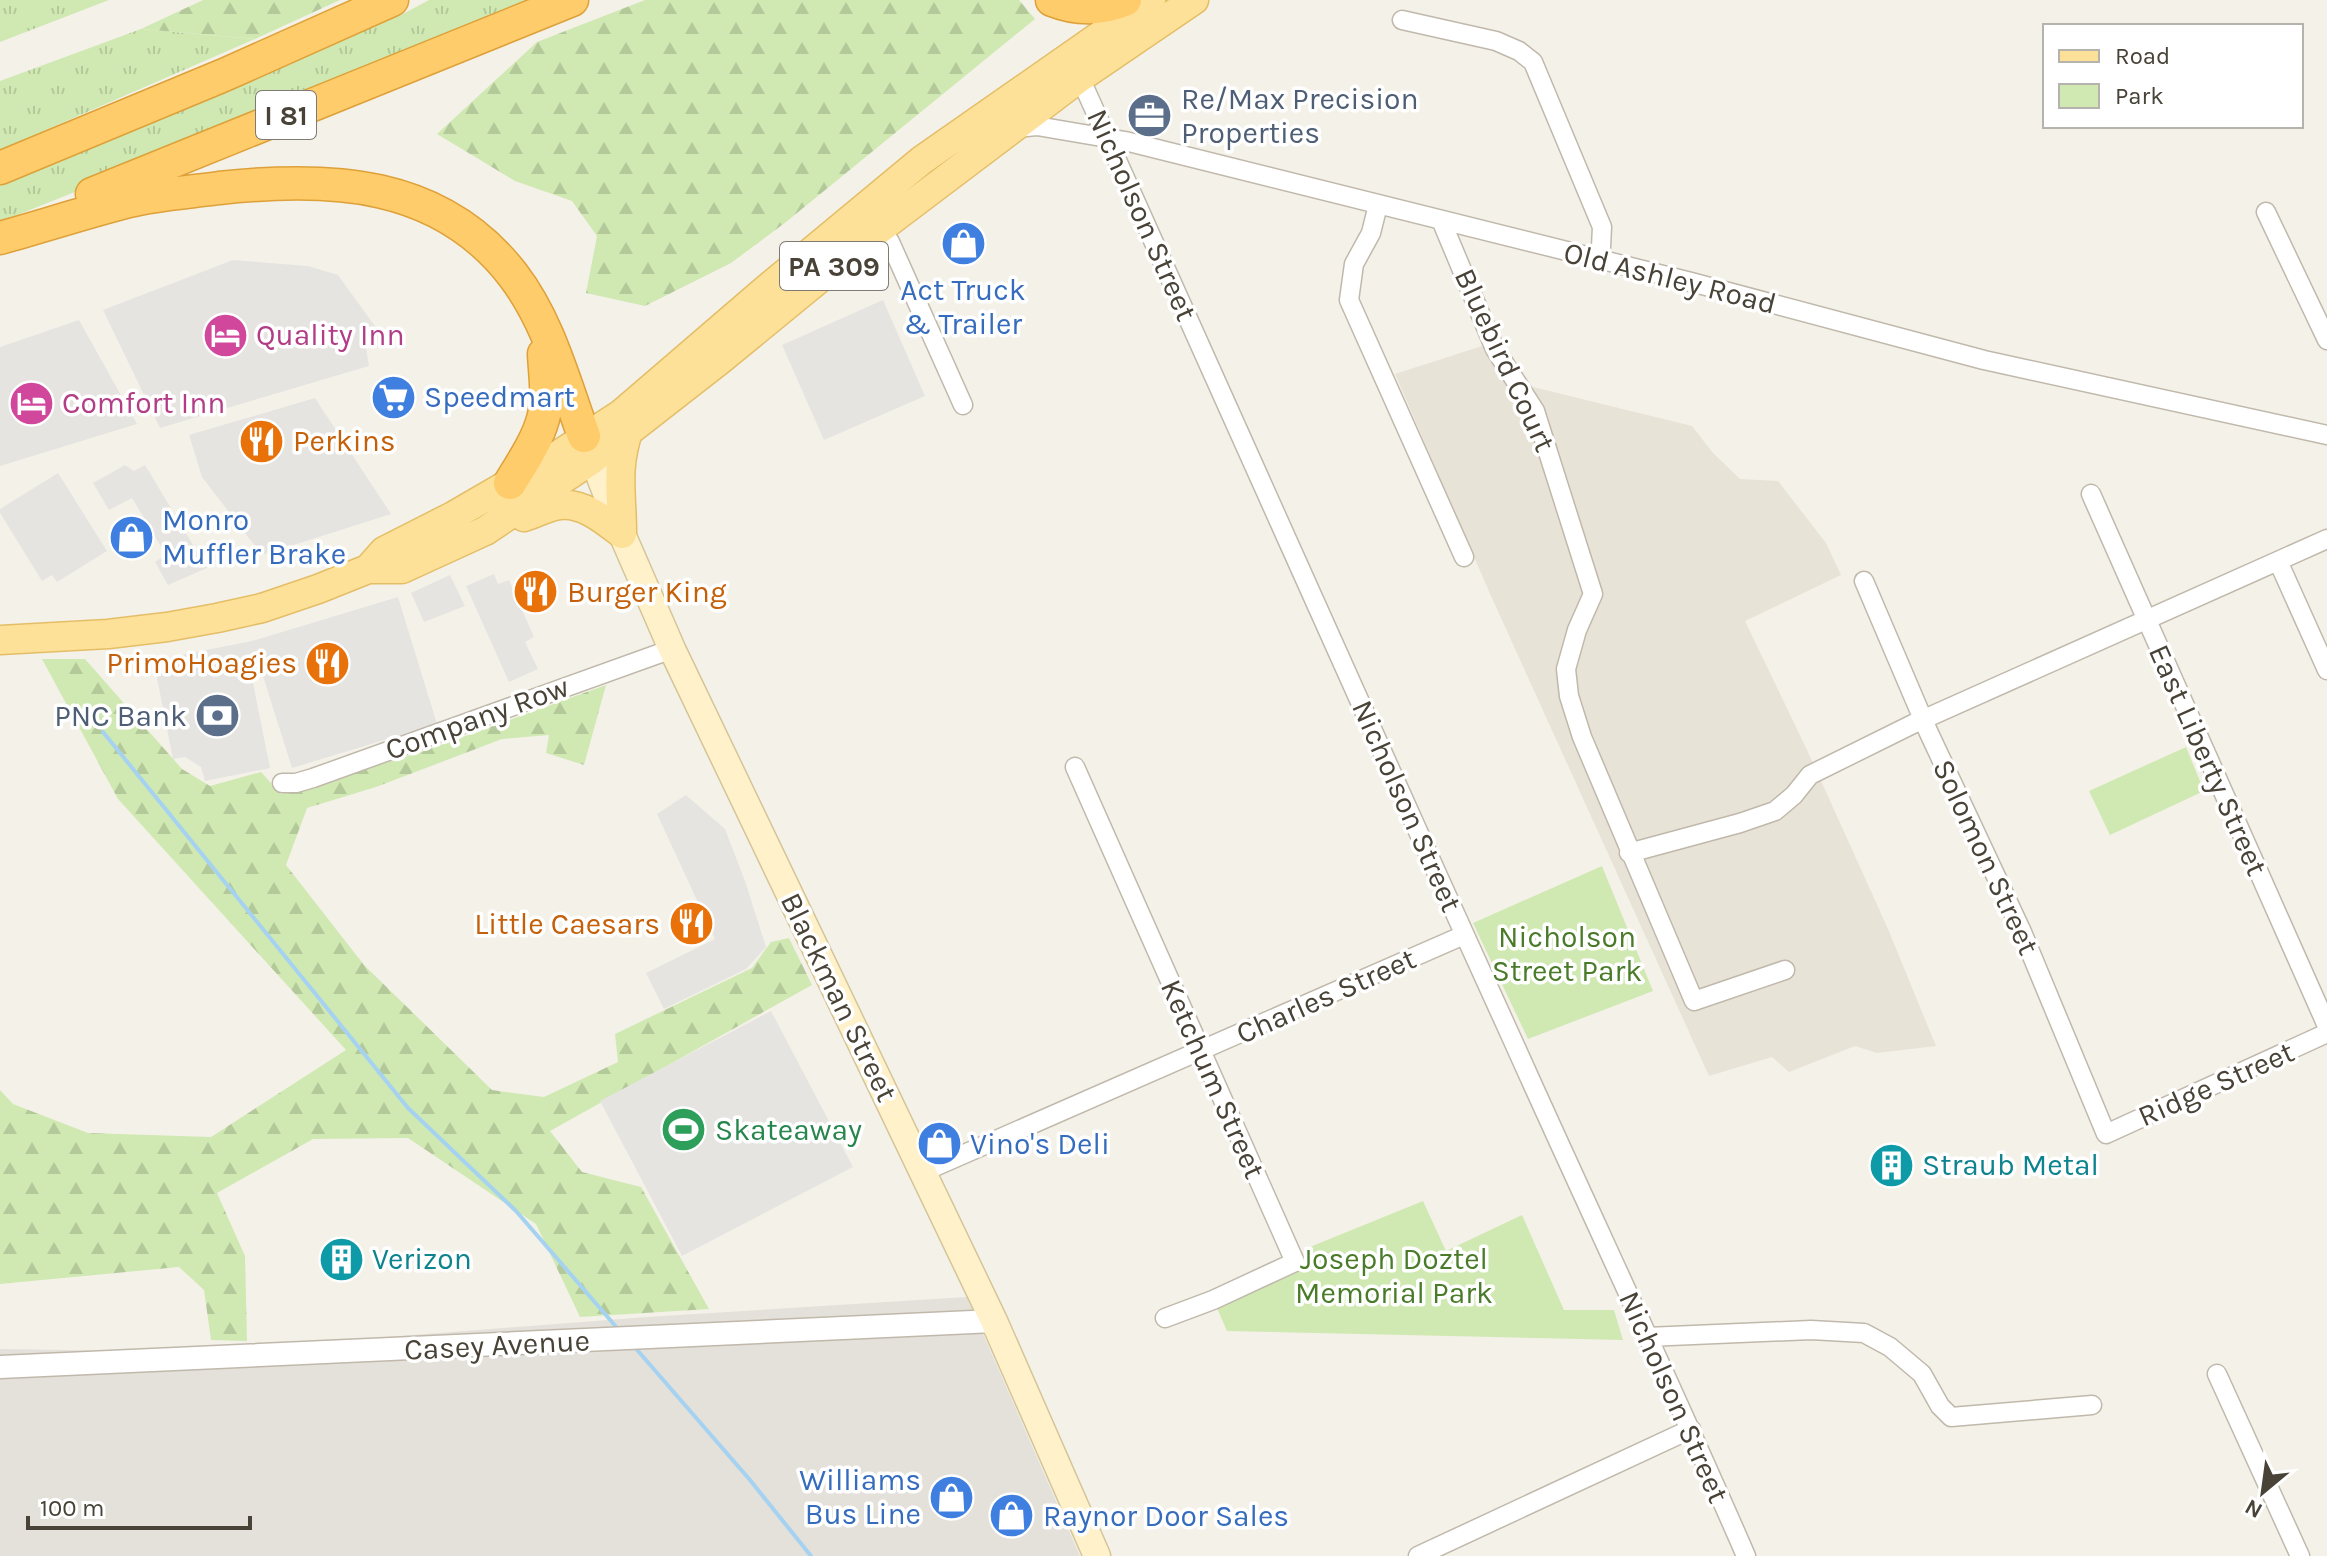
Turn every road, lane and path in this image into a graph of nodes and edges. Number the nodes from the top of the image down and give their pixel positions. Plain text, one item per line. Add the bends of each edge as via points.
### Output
1 (392, 0) edge
2 (572, 0) edge
3 (1052, 0) edge
4 (1125, 0) edge
5 (1151, 0) edge
6 (1194, 0) edge
7 (1402, 20) dead end
8 (1072, 68) junction
9 (1012, 128) junction
10 (1107, 139) junction
11 (0, 168) edge
12 (1378, 205) junction
13 (2266, 212) dead end
14 (1441, 220) junction
15 (881, 228) junction
16 (0, 231) edge
17 (0, 238) edge
18 (1598, 259) junction
19 (543, 323) junction
20 (2327, 340) edge
21 (963, 405) dead end
22 (629, 429) junction
23 (2327, 435) edge
24 (589, 448) junction
25 (510, 483) junction
26 (2091, 494) dead end
27 (485, 531) junction
28 (622, 534) junction
29 (2327, 539) edge
30 (1464, 557) dead end
31 (2278, 561) junction
32 (368, 569) junction
33 (1864, 581) dead end
34 (2146, 621) junction
35 (0, 640) edge
36 (672, 649) junction
37 (2327, 670) edge
38 (1923, 719) junction
39 (1075, 767) dead end
40 (282, 783) dead end
41 (1629, 853) junction
42 (1464, 935) junction
43 (1785, 970) dead end
44 (2327, 1026) edge
45 (2327, 1033) edge
46 (1200, 1051) junction
47 (2106, 1134) joint
48 (923, 1172) junction
49 (1165, 1318) dead end
50 (994, 1321) junction
51 (1647, 1337) junction
52 (0, 1367) edge
53 (2217, 1374) dead end
54 (2092, 1405) dead end
55 (1691, 1429) junction
56 (1097, 1556) edge
57 (1418, 1556) edge
58 (1746, 1556) edge
59 (2300, 1556) edge

1 - 11 highway, I 81
2 - 16 highway, I 81
3 - 4 highway via 1094,8
5 - 8 main road
6 - 8 main road, PA 309
7 - 18 street via 1496,41 1533,62 1602,227
8 - 9 main road, PA 309
8 - 10 street, Nicholson Street
8 - 24 main road via 922,160 621,414
9 - 10 street, Old Ashley Road via 1037,126
9 - 15 main road, PA 309
10 - 12 street, Old Ashley Road
10 - 42 street, Nicholson Street
12 - 14 street, Old Ashley Road
12 - 30 street via 1371,233 1354,264 1349,300
13 - 20 street
14 - 18 street, Old Ashley Road
14 - 41 street, Bluebird Court via 1495,349 1535,411 1593,594 1569,653 1569,696
15 - 21 street
15 - 22 main road, PA 309
17 - 19 highway via 132,200 257,184 342,184 398,195 458,222 513,275
18 - 23 street, Old Ashley Road via 1984,360
19 - 24 highway
19 - 25 highway via 543,420
22 - 24 main road, PA 309
22 - 28 main road via 620,465
24 - 25 main road
24 - 27 main road
24 - 28 main road, Blackman Street
25 - 32 main road via 384,551
26 - 34 street, East Liberty Street
27 - 28 main road via 559,505 591,512
27 - 32 main road via 402,569
28 - 36 main road, Blackman Street
29 - 31 street
31 - 34 street
31 - 37 street
32 - 35 main road via 262,608 204,620 108,634
33 - 38 street, Solomon Street
34 - 38 street
34 - 44 street, East Liberty Street
36 - 40 street, Company Row via 313,778
36 - 48 main road, Blackman Street
38 - 41 street via 1810,775 1775,811
38 - 47 street, Solomon Street via 2022,932
39 - 46 street, Ketchum Street
41 - 43 street via 1694,1001
42 - 46 street, Charles Street
42 - 51 street, Nicholson Street
45 - 47 street, Ridge Street
46 - 48 street, Charles Street
46 - 49 street, Ketchum Street via 1295,1262
48 - 50 main road, Blackman Street
50 - 52 street, Casey Avenue
50 - 56 main road, Blackman Street
51 - 54 street via 1864,1333 1922,1374 1951,1417
51 - 55 street, Nicholson Street
53 - 59 street
55 - 57 street
55 - 58 street, Nicholson Street

